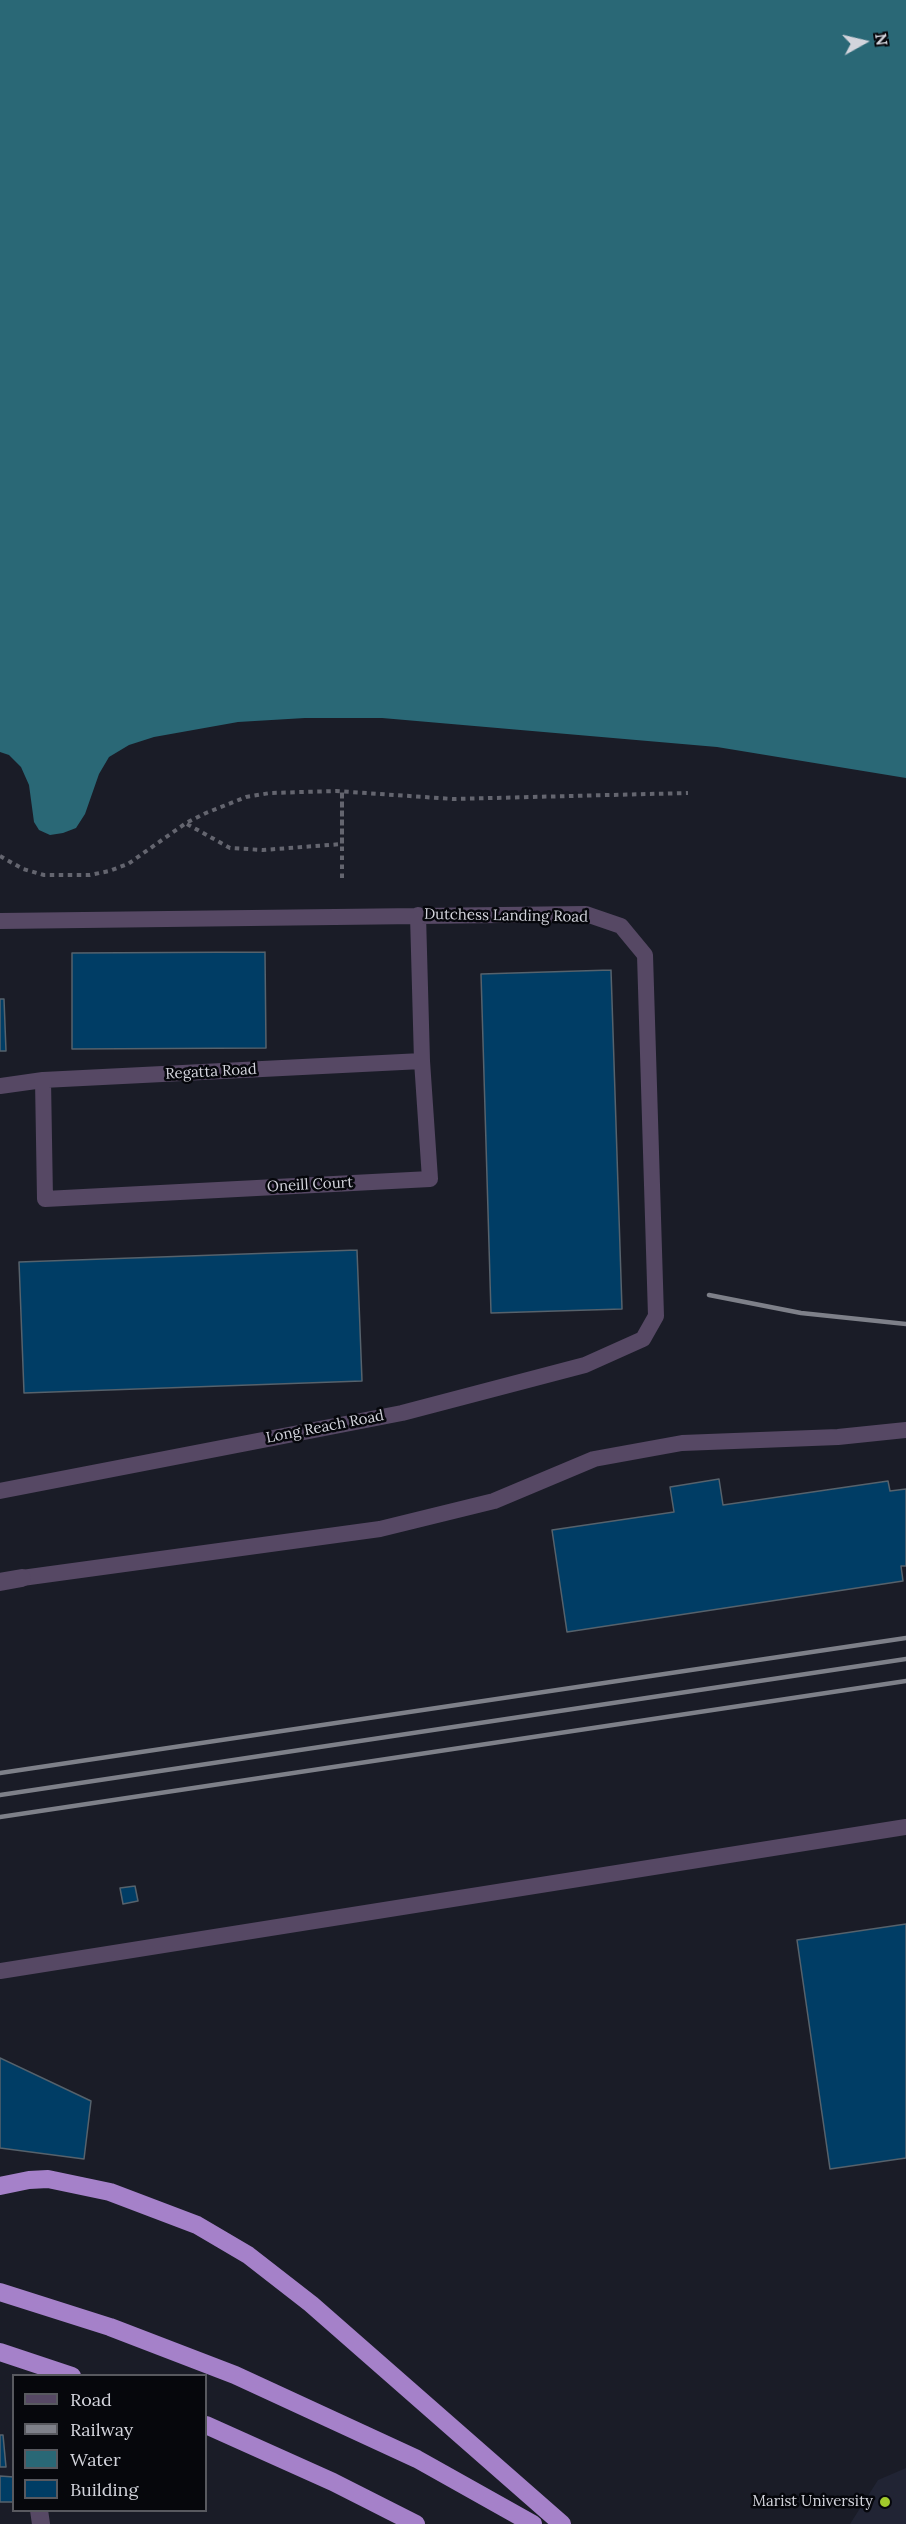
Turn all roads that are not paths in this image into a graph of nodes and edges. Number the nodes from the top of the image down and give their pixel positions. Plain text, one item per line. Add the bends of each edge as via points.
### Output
1 (418, 915) junction
2 (0, 921) edge
3 (422, 1061) junction
4 (43, 1080) junction
5 (0, 1086) edge
6 (644, 1339) joint
7 (906, 1430) edge
8 (0, 1491) edge
9 (22, 1578) joint
10 (0, 1582) edge
11 (906, 1827) edge
12 (0, 1971) edge
13 (0, 2186) edge
14 (0, 2292) edge
15 (0, 2352) edge
16 (66, 2374) edge
17 (207, 2425) edge
18 (416, 2524) edge
19 (533, 2524) edge
20 (562, 2524) edge

1 - 2 lane, Dutchess Landing Road
1 - 3 lane, Oneill Court
1 - 6 lane, Dutchess Landing Road via 586,914 621,926 645,955 656,1316
3 - 4 lane, Regatta Road
3 - 4 lane, Oneill Court via 430,1179 45,1199
4 - 5 lane, Regatta Road
6 - 8 lane, Long Reach Road via 585,1365 402,1413
7 - 9 lane via 838,1437 682,1443 594,1459 494,1501 380,1529
9 - 10 street
11 - 12 lane
13 - 20 highway via 48,2179 110,2192 197,2225 248,2255 311,2304
14 - 19 highway via 110,2327 235,2375 397,2449
15 - 16 highway
17 - 18 highway

